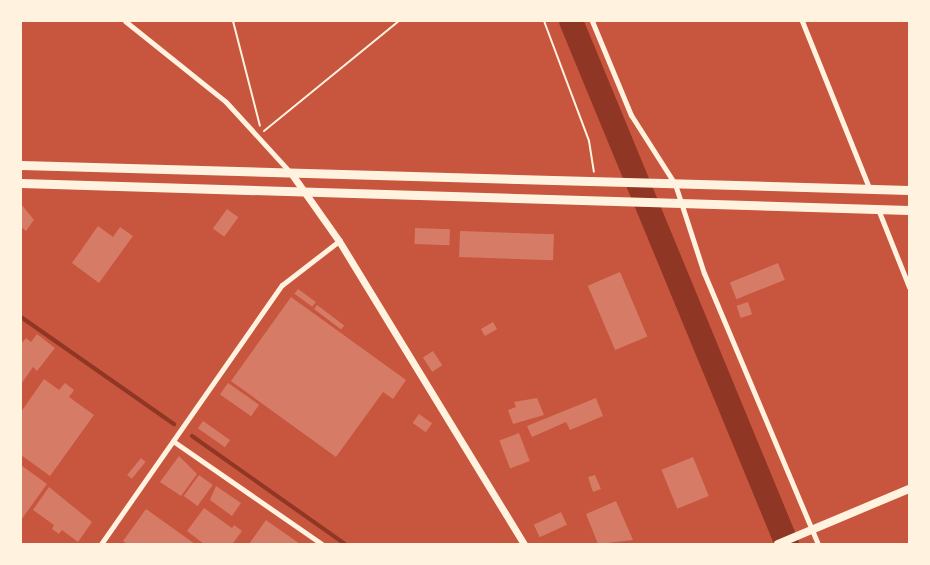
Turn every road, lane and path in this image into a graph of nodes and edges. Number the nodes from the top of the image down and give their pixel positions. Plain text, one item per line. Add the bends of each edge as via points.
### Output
1 (125, 21) edge
2 (233, 21) edge
3 (399, 21) edge
4 (544, 21) edge
5 (592, 21) edge
6 (802, 21) edge
7 (260, 134) junction
8 (21, 165) edge
9 (291, 173) junction
10 (595, 179) junction
11 (21, 183) edge
12 (671, 183) junction
13 (869, 188) junction
14 (909, 190) edge
15 (305, 191) junction
16 (683, 203) junction
17 (878, 209) junction
18 (909, 210) edge
19 (339, 241) junction
20 (909, 287) edge
21 (173, 441) junction
22 (909, 489) edge
23 (809, 531) junction
24 (101, 544) edge
25 (322, 544) edge
26 (524, 544) edge
27 (778, 544) edge
28 (818, 544) edge

1 - 7 street
2 - 7 path via 261,118
3 - 7 path
4 - 10 path via 589,141
5 - 12 street via 632,115
6 - 13 street
7 - 9 street
8 - 9 highway
9 - 10 highway
9 - 15 street
10 - 12 highway
11 - 15 highway
12 - 13 highway
12 - 16 street
13 - 14 highway
15 - 16 highway
15 - 19 street
16 - 17 highway
16 - 23 street via 704,273
17 - 18 highway
17 - 20 street
19 - 21 street via 282,285
19 - 26 street
21 - 24 street
21 - 25 street
22 - 23 main road
23 - 27 main road
23 - 28 street

